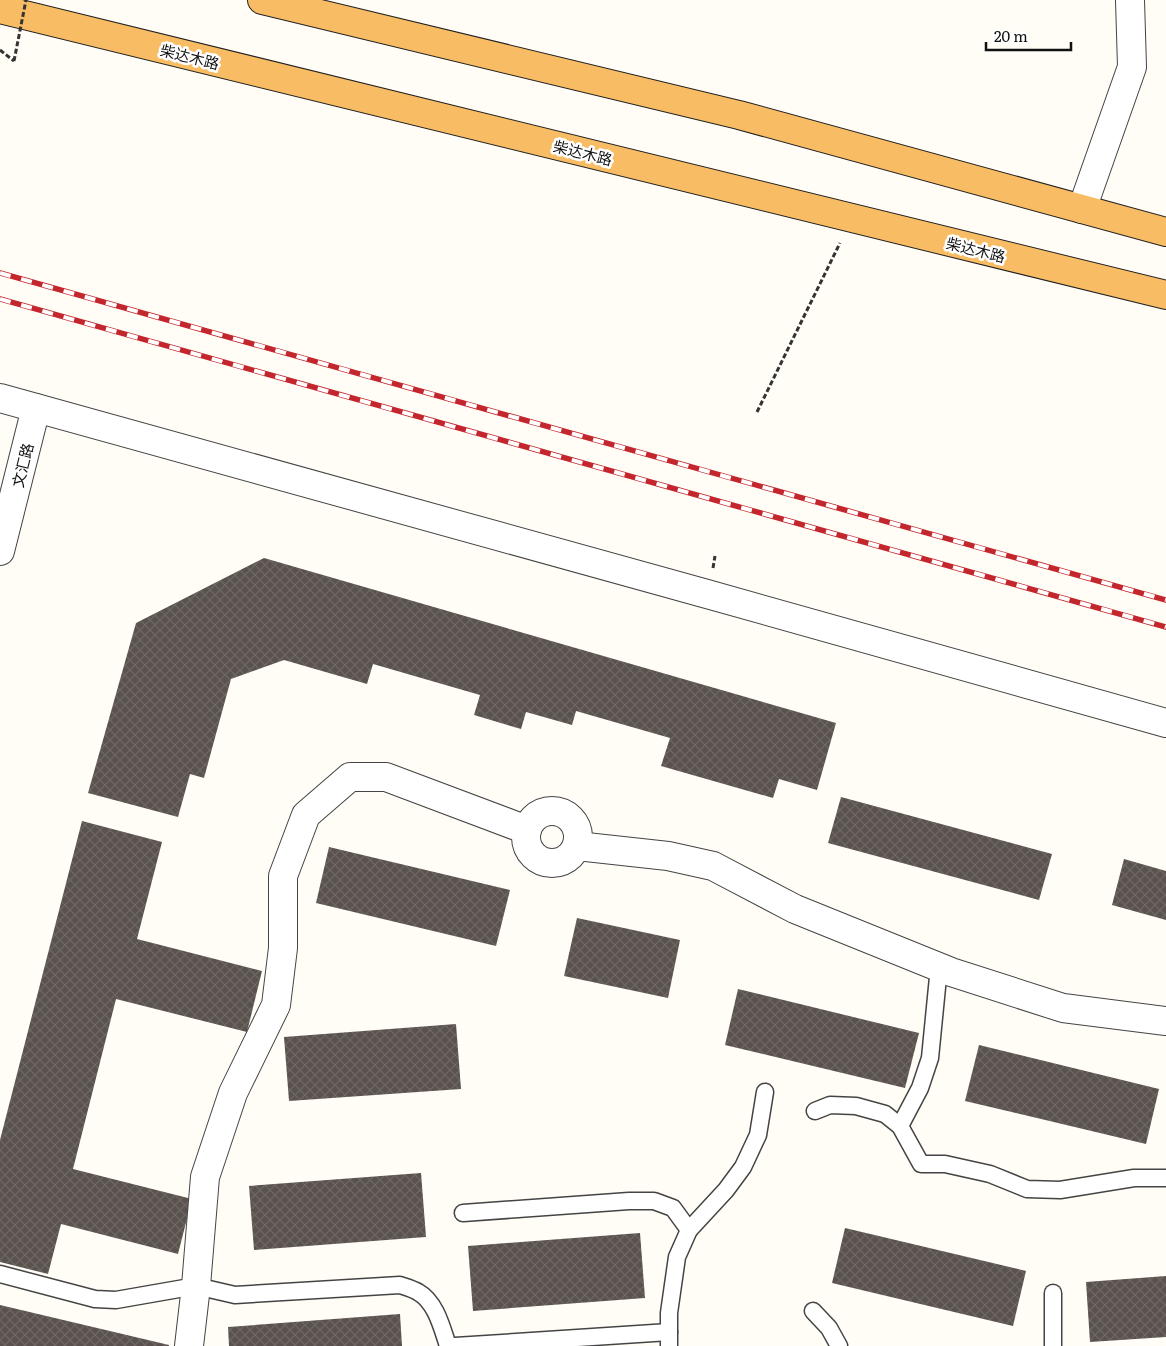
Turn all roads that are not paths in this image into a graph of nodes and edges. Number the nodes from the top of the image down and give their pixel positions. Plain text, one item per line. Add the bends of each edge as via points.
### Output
1 (262, 0) edge
2 (1130, 0) edge
3 (0, 10) edge
4 (1082, 209) junction
5 (1166, 232) edge
6 (1166, 295) edge
7 (0, 398) edge
8 (36, 408) junction
9 (0, 551) edge
10 (1166, 723) edge
11 (527, 830) junction
12 (577, 846) junction
13 (939, 967) junction
14 (1166, 1021) edge
15 (765, 1092) dead end
16 (815, 1111) dead end
17 (900, 1126) junction
18 (1166, 1178) edge
19 (463, 1213) dead end
20 (689, 1230) junction
21 (0, 1274) edge
22 (196, 1286) junction
23 (1053, 1293) dead end
24 (813, 1311) dead end
25 (669, 1339) edge
26 (189, 1346) edge
27 (448, 1346) edge
28 (455, 1346) edge
29 (839, 1346) edge
30 (1053, 1346) edge

1 - 4 highway via 739,115
2 - 4 street via 1132,67
3 - 6 highway, 柴达木路
4 - 5 highway
7 - 8 street
8 - 9 street, 文汇路
8 - 10 street
11 - 12 street via 528,848 533,855 549,863 566,859
11 - 12 street via 544,812 560,812 568,816 577,830
11 - 22 street via 386,777 350,777 306,815 283,876 283,948 276,1005 233,1093 205,1176
12 - 13 street via 668,856 713,866 795,909
13 - 14 street via 1064,1008
13 - 17 lane via 930,1058 920,1088
15 - 20 lane via 758,1135 744,1167
16 - 17 lane via 830,1105 856,1106 885,1114
17 - 18 lane via 920,1164 945,1164 990,1174 1027,1189 1060,1190 1134,1178
19 - 20 lane via 654,1202 673,1208
20 - 25 lane via 678,1257 669,1313
21 - 22 lane via 95,1299 116,1300
22 - 26 street
22 - 27 lane via 235,1295 400,1285 419,1292 432,1306
23 - 30 lane
24 - 29 lane via 829,1328
25 - 28 lane

